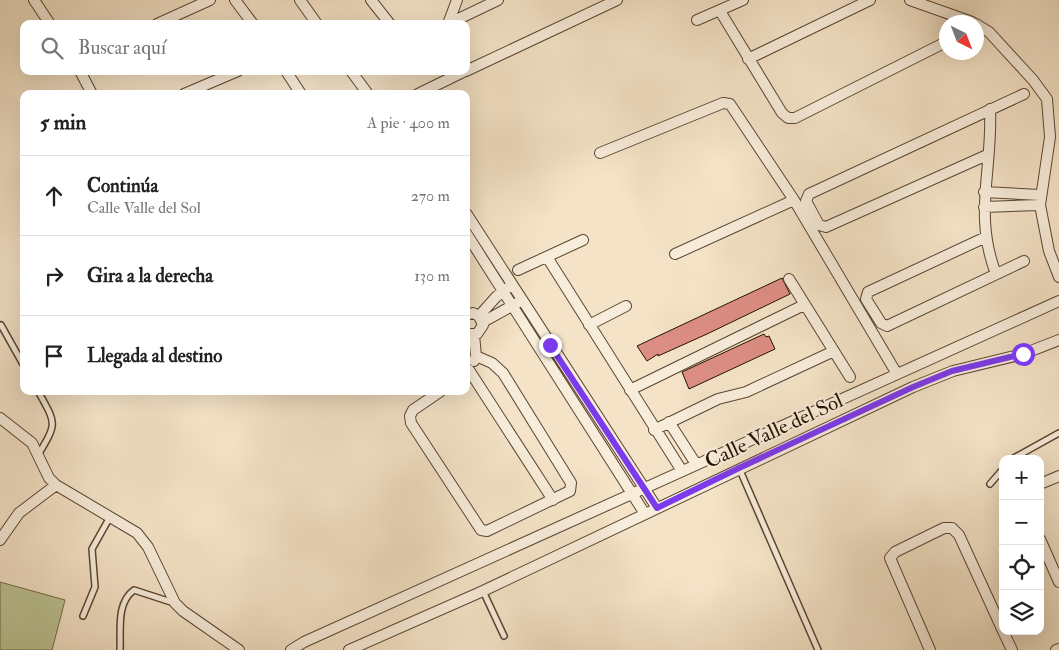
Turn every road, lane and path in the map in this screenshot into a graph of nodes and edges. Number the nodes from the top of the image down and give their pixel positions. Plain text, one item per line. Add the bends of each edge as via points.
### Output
1 (34, 0) edge
2 (210, 0) edge
3 (236, 0) edge
4 (300, 0) edge
5 (371, 0) edge
6 (457, 0) edge
7 (498, 0) edge
8 (617, 0) edge
9 (743, 0) edge
10 (870, 0) edge
11 (910, 0) edge
12 (941, 0) edge
13 (720, 10) junction
14 (948, 12) junction
15 (954, 15) edge
16 (47, 20) edge
17 (166, 20) edge
18 (249, 20) edge
19 (314, 20) edge
20 (387, 20) edge
21 (450, 20) edge
22 (455, 20) edge
23 (697, 20) dead end
24 (984, 29) edge
25 (939, 45) edge
26 (748, 59) junction
27 (470, 69) edge
28 (82, 75) edge
29 (229, 75) edge
30 (289, 75) edge
31 (354, 75) edge
32 (458, 75) edge
33 (90, 90) edge
34 (193, 90) edge
35 (298, 90) edge
36 (363, 90) edge
37 (426, 90) edge
38 (1024, 94) dead end
39 (990, 109) junction
40 (600, 153) dead end
41 (987, 155) junction
42 (984, 192) junction
43 (794, 200) junction
44 (1040, 200) junction
45 (984, 207) junction
46 (470, 219) edge
47 (986, 237) junction
48 (470, 239) edge
49 (583, 240) dead end
50 (675, 254) dead end
51 (547, 257) junction
52 (1024, 261) dead end
53 (518, 270) dead end
54 (996, 274) junction
55 (1059, 277) edge
56 (789, 279) dead end
57 (513, 284) junction
58 (503, 291) junction
59 (522, 300) junction
60 (1059, 301) edge
61 (513, 305) junction
62 (804, 305) junction
63 (626, 306) dead end
64 (470, 314) edge
65 (481, 319) junction
66 (1, 325) edge
67 (589, 325) junction
68 (470, 334) edge
69 (1059, 340) edge
70 (834, 351) junction
71 (476, 356) junction
72 (20, 359) edge
73 (470, 368) edge
74 (897, 374) junction
75 (470, 375) edge
76 (850, 378) dead end
77 (630, 390) junction
78 (40, 395) edge
79 (435, 395) edge
80 (0, 418) edge
81 (670, 422) junction
82 (654, 430) junction
83 (1059, 433) edge
84 (38, 455) junction
85 (1019, 455) edge
86 (696, 464) junction
87 (739, 468) junction
88 (682, 471) junction
89 (999, 474) edge
90 (1059, 476) edge
91 (1044, 482) edge
92 (990, 484) dead end
93 (56, 485) junction
94 (644, 488) junction
95 (632, 494) junction
96 (553, 500) junction
97 (657, 508) junction
98 (645, 514) junction
99 (111, 517) junction
100 (0, 540) edge
101 (1043, 545) edge
102 (1059, 582) edge
103 (483, 591) junction
104 (174, 603) junction
105 (83, 616) dead end
106 (999, 622) edge
107 (1005, 635) edge
108 (504, 636) dead end
109 (120, 650) edge
110 (239, 650) edge
111 (290, 650) edge
112 (349, 650) edge
113 (818, 650) edge
114 (930, 650) edge
115 (1012, 650) edge

1 - 16 street
2 - 17 street
3 - 18 street
4 - 19 street
5 - 20 street
6 - 21 street
7 - 22 street
8 - 27 street
9 - 13 street
10 - 26 street
11 - 14 street
12 - 14 street
13 - 23 street
13 - 26 street
14 - 15 street
24 - 44 street via 1033,80 1047,100 1050,138
25 - 26 street via 791,119 782,113
28 - 33 street
29 - 34 street
30 - 35 street
31 - 36 street
32 - 37 street
38 - 39 street
39 - 41 street via 991,134
39 - 41 street via 809,194 806,201 819,225 826,228
40 - 43 street via 726,102
41 - 42 street
42 - 44 street
42 - 45 street
43 - 50 street
43 - 74 street
44 - 45 street
44 - 55 street via 1049,252
45 - 47 street
46 - 57 street
47 - 54 street
47 - 54 street via 871,290 866,299 881,323 887,326
48 - 58 street
49 - 51 street
51 - 53 street
51 - 67 street
52 - 54 street
56 - 62 street
57 - 58 street
57 - 59 street
58 - 61 street
58 - 65 street
59 - 61 street
59 - 94 street
60 - 74 street
61 - 65 street
61 - 95 street
62 - 70 street
62 - 77 street
63 - 67 street
64 - 65 street
65 - 68 street via 482,329
66 - 72 lane
67 - 77 street
68 - 71 street
69 - 87 street, Calle Valle del Sol via 1023,354 952,371
70 - 76 street
70 - 81 street via 746,392 718,399
71 - 73 street
71 - 96 street via 492,363 503,373 571,483 570,491
74 - 86 street
75 - 96 street
77 - 82 street
78 - 84 lane via 53,418 53,430
79 - 96 street via 413,410 411,423 481,530 487,531
80 - 84 street via 32,443
81 - 82 street
81 - 86 street
82 - 88 street
83 - 85 lane
84 - 93 street
86 - 88 street
87 - 97 street, Calle Valle del Sol
87 - 113 lane
88 - 94 street
89 - 92 lane
90 - 91 street
93 - 99 street
93 - 100 street via 19,514
94 - 95 street
94 - 97 street
95 - 98 street
95 - 111 street
97 - 98 street, Calle Valle del Sol
98 - 103 street, Calle Valle del Sol
99 - 104 street via 144,539
99 - 105 lane via 92,549 95,588
101 - 102 street
103 - 108 lane
103 - 112 street, Calle Valle del Sol
104 - 109 lane via 134,590 128,594 122,609
104 - 110 street
106 - 114 street via 959,535 949,527 895,552 890,558
107 - 115 street

